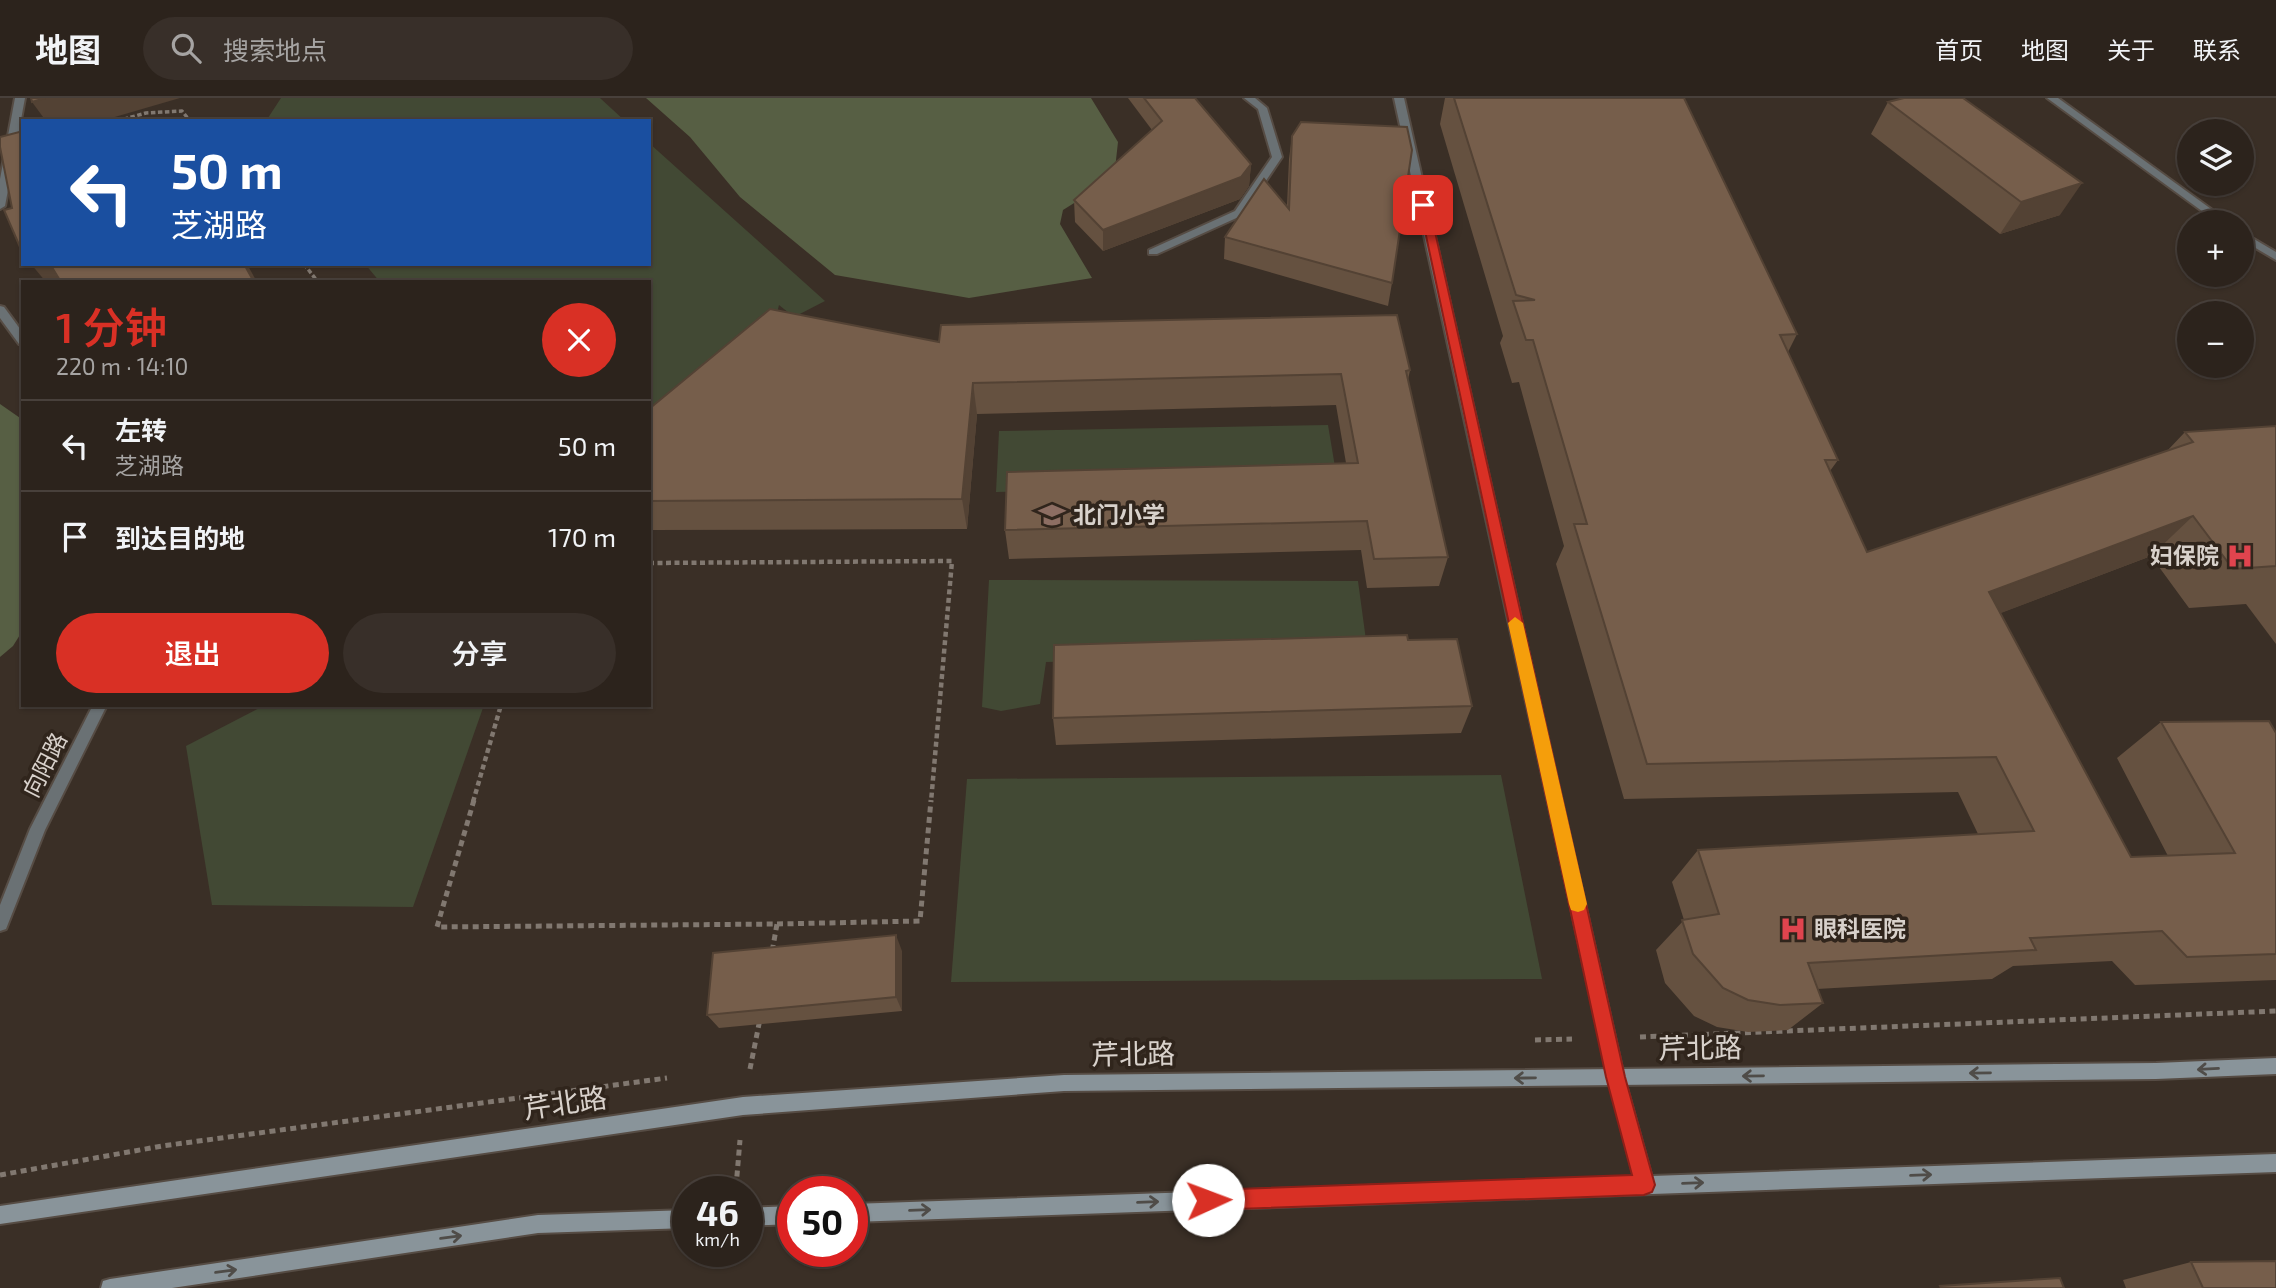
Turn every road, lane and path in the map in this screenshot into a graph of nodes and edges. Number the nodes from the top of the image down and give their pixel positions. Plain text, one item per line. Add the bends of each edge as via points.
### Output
1 (20, 98) edge
2 (1250, 98) edge
3 (1399, 98) edge
4 (2052, 98) edge
5 (124, 119) edge
6 (188, 119) edge
7 (0, 206) edge
8 (2207, 210) edge
9 (2254, 243) edge
10 (1153, 252) dead end
11 (2276, 257) edge
12 (306, 266) edge
13 (316, 280) edge
14 (0, 310) edge
15 (21, 338) edge
16 (651, 563) edge
17 (99, 707) edge
18 (500, 707) edge
19 (0, 924) edge
20 (777, 924) junction
21 (770, 963) edge
22 (760, 1015) edge
23 (2276, 1066) edge
24 (1616, 1077) junction
25 (743, 1106) junction
26 (2276, 1163) edge
27 (737, 1176) edge
28 (1644, 1185) junction
29 (868, 1212) edge
30 (0, 1215) edge
31 (672, 1220) edge
32 (110, 1288) edge

1 - 7 street
2 - 10 street via 1262,108 1277,157 1239,213
3 - 24 street
4 - 8 street
5 - 6 path via 182,111
9 - 11 street
12 - 13 path
14 - 15 street
16 - 20 path via 952,561 920,921
17 - 19 street, 向阳路 via 38,829
18 - 20 path via 437,927
20 - 21 path
22 - 25 path
23 -> 24 main road, 芹北路
24 -> 25 main road, 芹北路 via 1064,1083
24 - 28 street
25 - 27 path
25 - 30 main road, 芹北路
28 -> 26 main road
29 -> 28 main road
32 -> 31 main road via 538,1224

